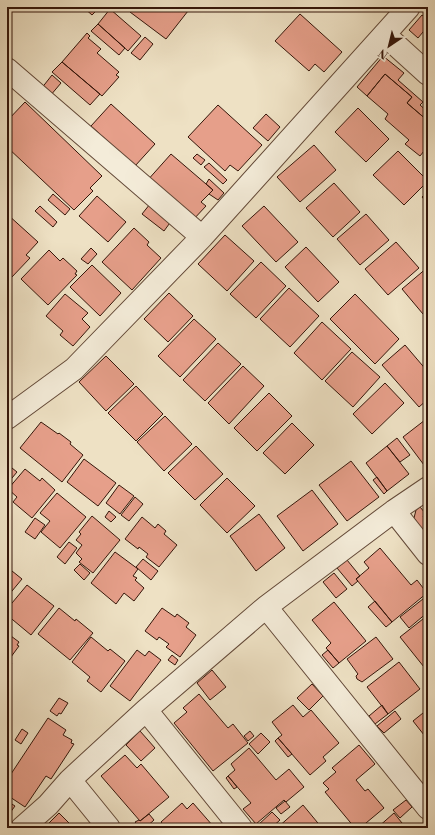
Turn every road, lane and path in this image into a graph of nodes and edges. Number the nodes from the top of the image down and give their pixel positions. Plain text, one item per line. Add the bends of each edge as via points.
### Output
1 (409, 7) edge
2 (384, 34) junction
3 (7, 69) edge
4 (428, 74) edge
5 (202, 237) junction
6 (7, 418) edge
7 (428, 488) edge
8 (394, 511) junction
9 (428, 554) edge
10 (266, 607) junction
11 (146, 710) junction
12 (70, 780) junction
13 (428, 808) edge
14 (22, 828) edge
15 (109, 828) edge
16 (241, 828) edge

1 - 2 street
2 - 4 street
2 - 5 street
3 - 5 street
5 - 6 street via 74,369
7 - 8 street
8 - 9 street
8 - 10 street
10 - 11 street
10 - 13 street
11 - 12 street
11 - 16 street
12 - 14 street via 48,805
12 - 15 street

